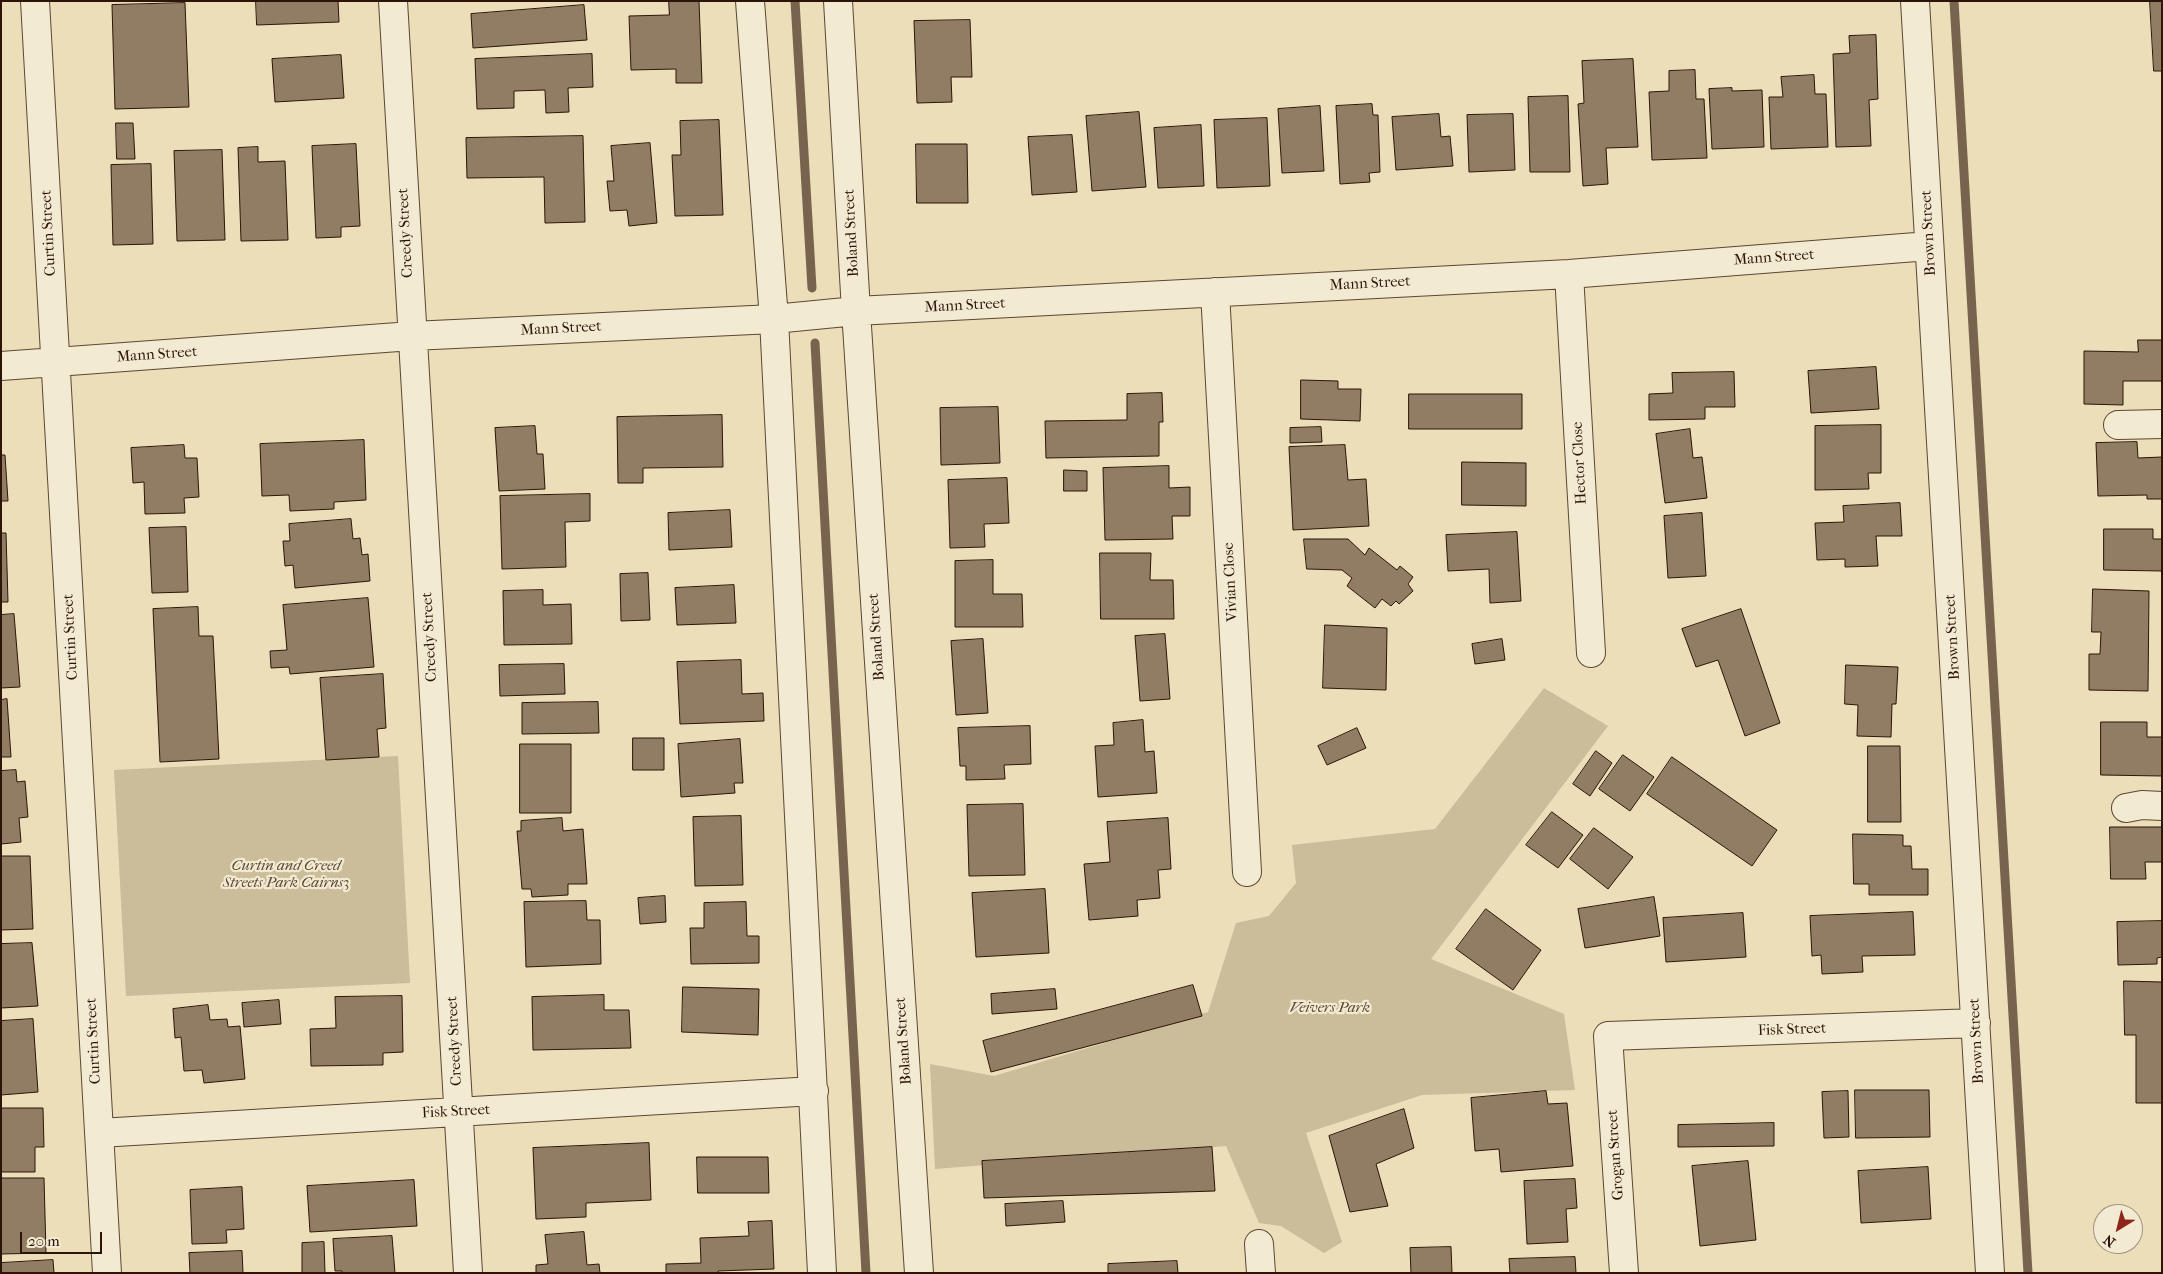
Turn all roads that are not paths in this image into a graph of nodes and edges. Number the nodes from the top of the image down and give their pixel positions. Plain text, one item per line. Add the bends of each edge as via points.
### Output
1 (35, 1) edge
2 (394, 1) edge
3 (750, 1) edge
4 (838, 1) edge
5 (1915, 1) edge
6 (1929, 246) junction
7 (1569, 274) junction
8 (1215, 292) junction
9 (856, 311) junction
10 (774, 319) junction
11 (412, 336) junction
12 (56, 363) junction
13 (1, 366) edge
14 (2162, 424) edge
15 (2118, 425) dead end
16 (1591, 653) dead end
17 (2162, 806) edge
18 (2126, 808) dead end
19 (1247, 872) dead end
20 (1976, 1023) junction
21 (1608, 1036) joint
22 (814, 1091) junction
23 (459, 1112) junction
24 (98, 1133) junction
25 (1259, 1244) dead end
26 (107, 1273) edge
27 (468, 1273) edge
28 (822, 1273) edge
29 (919, 1273) edge
30 (1261, 1273) edge
31 (1624, 1273) edge
32 (1990, 1273) edge

1 - 12 street, Curtin Street
2 - 11 street, Creedy Street
3 - 10 street
4 - 9 street, Boland Street
5 - 6 street, Brown Street
6 - 7 street, Mann Street
6 - 20 street, Brown Street
7 - 8 street, Mann Street
7 - 16 street, Hector Close
8 - 9 street, Mann Street
8 - 19 street, Vivian Close
9 - 10 street, Mann Street
9 - 29 street, Boland Street
10 - 11 street, Mann Street
10 - 22 street
11 - 12 street, Mann Street
11 - 23 street, Creedy Street
12 - 13 street, Mann Street
12 - 24 street, Curtin Street
14 - 15 street
17 - 18 street
20 - 21 street, Fisk Street
20 - 32 street, Brown Street
21 - 31 street, Grogan Street
22 - 23 street, Fisk Street
22 - 28 street
23 - 24 street, Fisk Street
23 - 27 street, Creedy Street
24 - 26 street, Curtin Street
25 - 30 street

